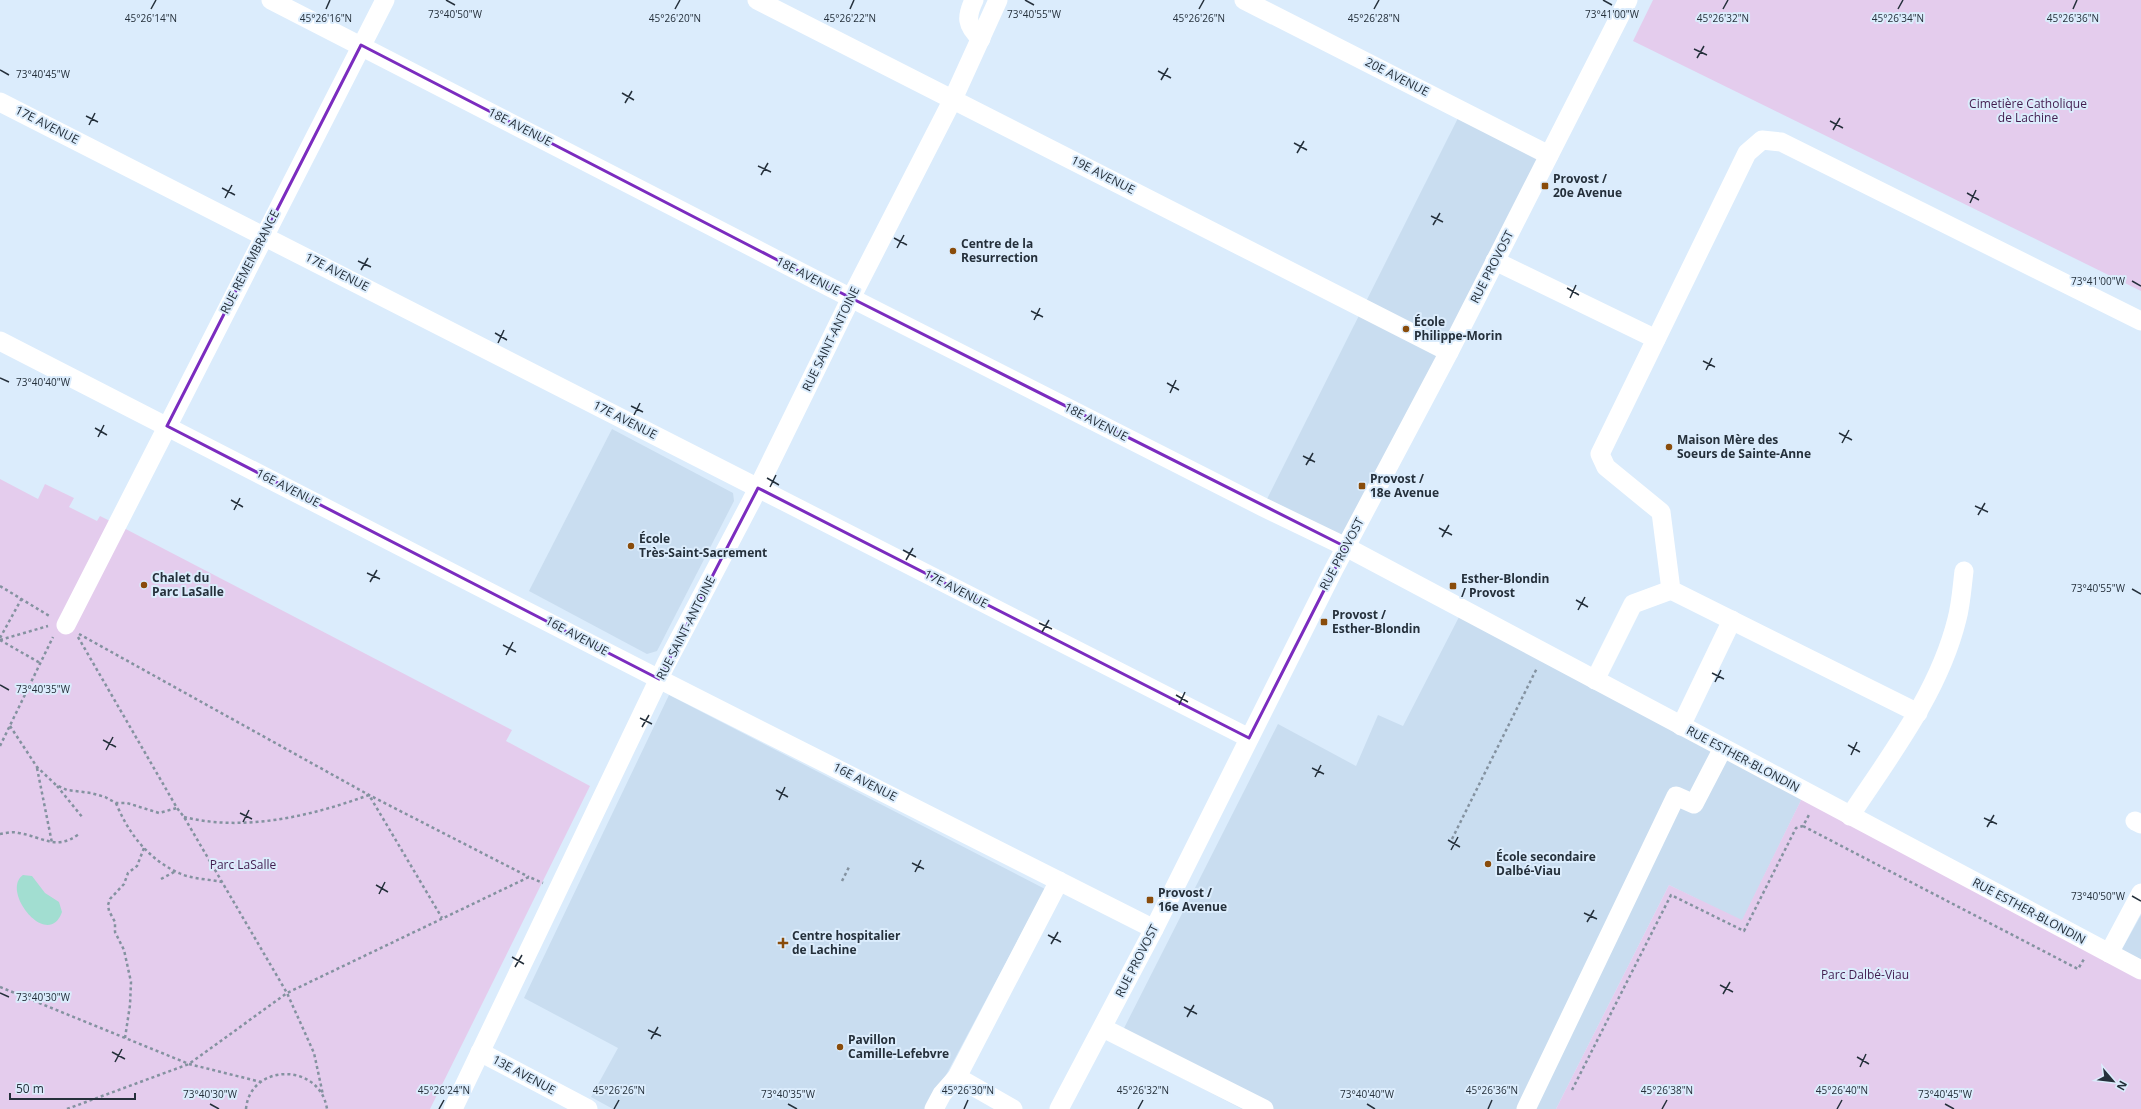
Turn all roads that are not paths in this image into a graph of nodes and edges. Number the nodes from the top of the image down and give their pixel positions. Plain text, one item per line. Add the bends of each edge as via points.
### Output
1 (271, 0) edge
2 (385, 0) edge
3 (757, 0) edge
4 (974, 0) edge
5 (998, 0) edge
6 (1244, 0) edge
7 (1628, 0) edge
8 (981, 39) junction
9 (361, 45) junction
10 (953, 99) junction
11 (0, 102) edge
12 (1549, 155) junction
13 (264, 234) junction
14 (1495, 261) junction
15 (851, 298) junction
16 (2141, 321) edge
17 (1656, 339) junction
18 (0, 341) edge
19 (1449, 352) junction
20 (167, 426) junction
21 (758, 488) junction
22 (1346, 547) junction
23 (1964, 571) dead end
24 (1671, 590) junction
25 (1732, 620) junction
26 (64, 623) road end
27 (659, 679) junction
28 (1595, 680) junction
29 (1918, 713) junction
30 (1682, 726) junction
31 (1249, 738) junction
32 (1723, 748) junction
33 (1850, 816) junction
34 (1059, 881) junction
35 (2141, 893) edge
36 (1154, 929) junction
37 (2109, 953) junction
38 (2141, 970) edge
39 (1103, 1028) junction
40 (480, 1052) junction
41 (957, 1077) junction
42 (453, 1109) edge
43 (588, 1109) edge
44 (934, 1109) edge
45 (1013, 1109) edge
46 (1059, 1109) edge
47 (1264, 1109) edge
48 (1526, 1109) edge

1 - 9 street, 18E AVENUE
2 - 9 street, RUE REMEMBRANCE
3 - 10 street, 19E AVENUE
4 - 8 street via 969,12 969,22 973,32
5 - 8 street, RUE SAINT-ANTOINE
6 - 12 street, 20E AVENUE
7 - 12 street, RUE PROVOST
8 - 10 street, RUE SAINT-ANTOINE
9 - 13 street, RUE REMEMBRANCE
9 - 15 street, 18E AVENUE
10 - 15 street, RUE SAINT-ANTOINE
10 - 19 street, 19E AVENUE
11 - 13 street, 17E AVENUE
12 - 14 street, RUE PROVOST
13 - 20 street, RUE REMEMBRANCE
13 - 21 street, 17E AVENUE
14 - 17 street
14 - 19 street, RUE PROVOST
15 - 21 street, RUE SAINT-ANTOINE
15 - 22 street, 18E AVENUE
16 - 17 street via 1781,142 1762,140 1747,153
17 - 24 street via 1600,454 1606,467 1662,512
18 - 20 street, 16E AVENUE
19 - 22 street, RUE PROVOST
20 - 26 street, RUE REMEMBRANCE via 118,525
20 - 27 street, 16E AVENUE
21 - 27 street, RUE SAINT-ANTOINE
21 - 31 street, 17E AVENUE
22 - 28 street, RUE ESTHER-BLONDIN
22 - 31 street, RUE PROVOST
23 - 29 street via 1958,618 1945,658
24 - 25 street
24 - 28 street via 1633,604
25 - 29 street
25 - 30 street
27 - 34 street, 16E AVENUE
27 - 40 street, RUE SAINT-ANTOINE
28 - 30 street, RUE ESTHER-BLONDIN
29 - 33 street
30 - 32 street, RUE ESTHER-BLONDIN
31 - 36 street, RUE PROVOST
32 - 33 street, RUE ESTHER-BLONDIN
32 - 48 street via 1694,804 1676,796
33 - 37 street, RUE ESTHER-BLONDIN
34 - 36 street, 16E AVENUE
34 - 41 street
35 - 37 street
36 - 39 street, RUE PROVOST
37 - 38 street, RUE ESTHER-BLONDIN
39 - 46 street, RUE PROVOST
39 - 47 street
40 - 42 street, RUE SAINT-ANTOINE
40 - 43 street, 13E AVENUE
41 - 44 street via 942,1094
41 - 45 street

